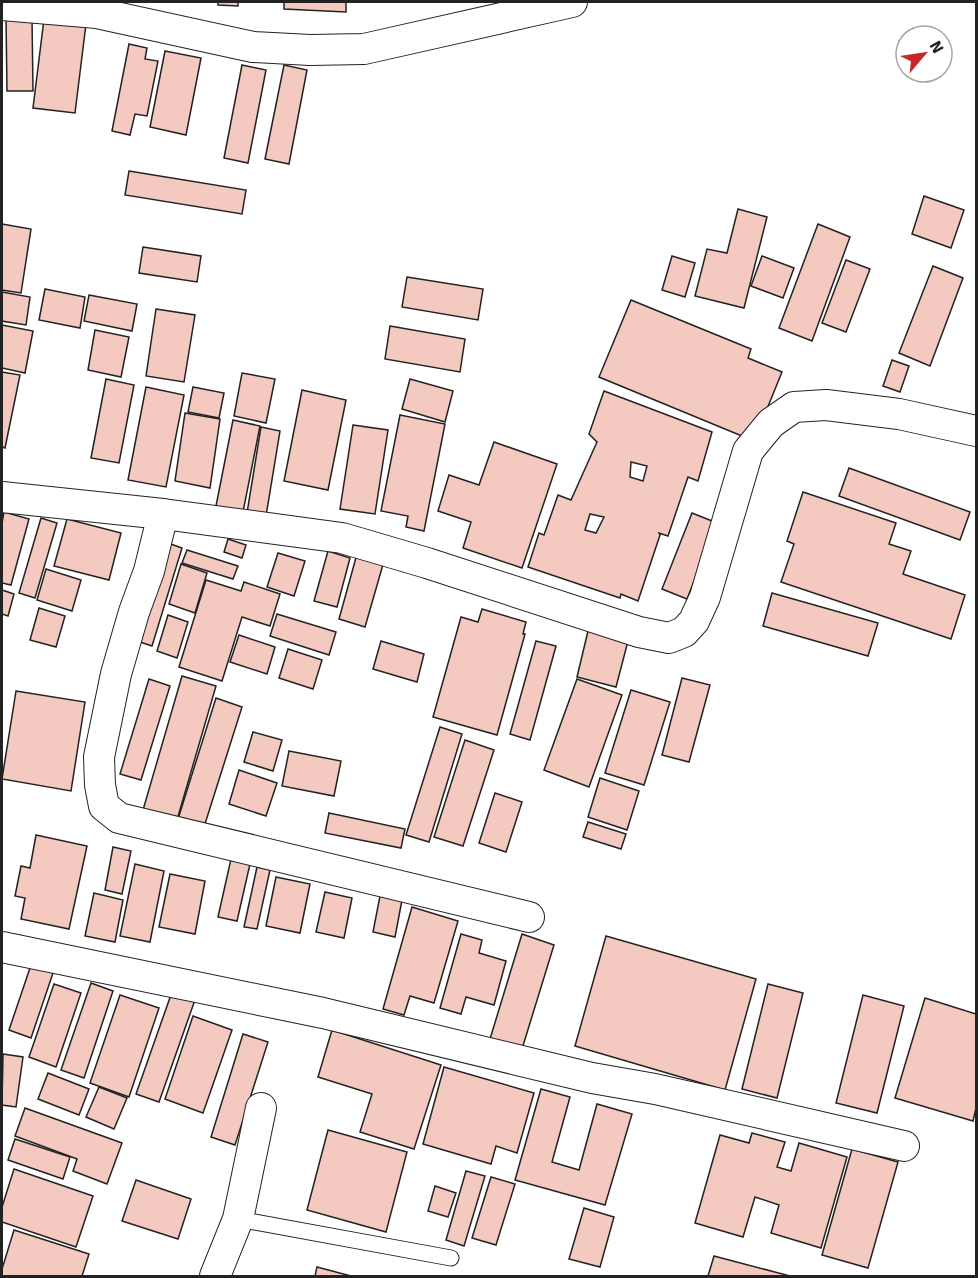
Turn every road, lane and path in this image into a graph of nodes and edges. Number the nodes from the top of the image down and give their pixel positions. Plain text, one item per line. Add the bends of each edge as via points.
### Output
1 (572, 2) edge
2 (2, 5) edge
3 (976, 431) edge
4 (2, 497) edge
5 (163, 514) junction
6 (529, 917) dead end
7 (2, 947) edge
8 (261, 1108) dead end
9 (904, 1146) dead end
10 (237, 1219) junction
11 (451, 1258) dead end
12 (215, 1276) edge

1 - 2 street via 364,49 310,50 253,46 97,13
3 - 5 street via 899,414 826,405 794,407 771,423 748,452 705,597 684,633 669,638 639,632 342,538
4 - 5 street
5 - 6 street via 116,674 99,757 104,806 119,818
7 - 9 street via 323,1013 592,1078
8 - 10 street
10 - 11 lane
10 - 12 street

